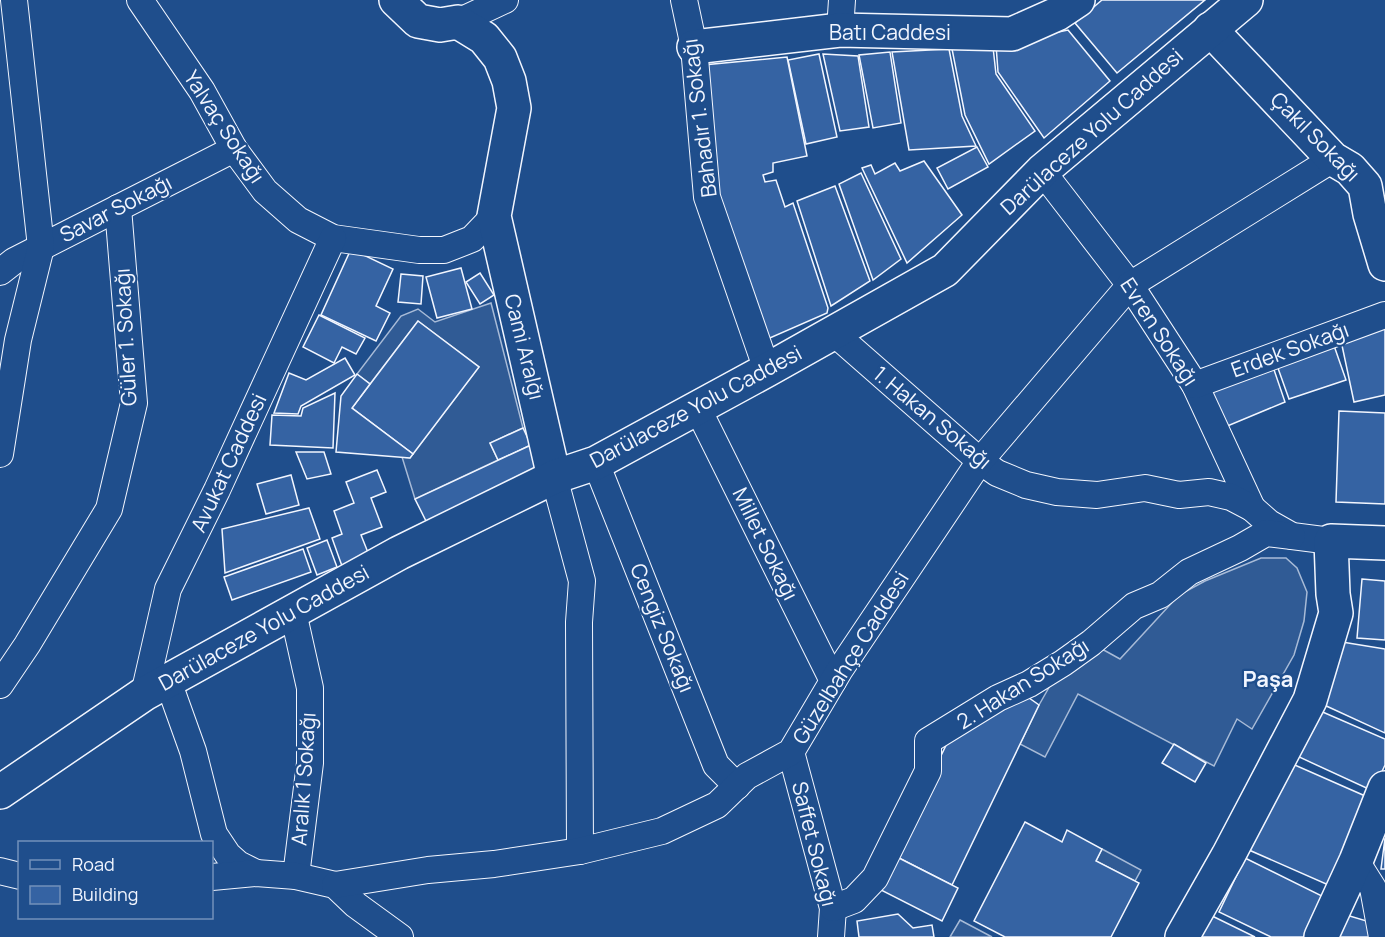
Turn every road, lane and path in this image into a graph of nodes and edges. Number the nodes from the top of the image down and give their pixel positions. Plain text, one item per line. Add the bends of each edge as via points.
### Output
1 (14, 0) edge
2 (140, 0) edge
3 (396, 0) edge
4 (505, 0) edge
5 (684, 0) edge
6 (1078, 0) edge
7 (1246, 0) edge
8 (841, 15) edge
9 (458, 22) junction
10 (1210, 29) junction
11 (694, 47) junction
12 (234, 149) junction
13 (1332, 159) junction
14 (1042, 171) junction
15 (1375, 184) edge
16 (118, 208) junction
17 (494, 216) junction
18 (333, 238) junction
19 (41, 247) junction
20 (1385, 264) edge
21 (0, 272) edge
22 (1130, 285) junction
23 (1385, 315) edge
24 (834, 333) junction
25 (767, 370) junction
26 (1195, 386) junction
27 (697, 407) junction
28 (0, 454) edge
29 (980, 461) junction
30 (596, 463) junction
31 (554, 477) junction
32 (1252, 508) junction
33 (1292, 536) junction
34 (1331, 541) junction
35 (1385, 543) edge
36 (293, 612) junction
37 (833, 681) junction
38 (0, 685) edge
39 (156, 688) junction
40 (791, 752) junction
41 (737, 786) junction
42 (1385, 788) edge
43 (0, 792) edge
44 (580, 851) junction
45 (1356, 861) junction
46 (0, 871) edge
47 (256, 873) junction
48 (18, 876) edge
49 (296, 876) junction
50 (213, 877) edge
51 (335, 885) junction
52 (832, 908) junction
53 (400, 937) edge
54 (831, 937) edge
55 (1182, 937) edge
56 (1321, 937) edge
57 (1382, 937) edge

1 - 19 street
2 - 12 street, Yalvaç Sokağı via 202,91
3 - 9 street via 418,21 440,25
4 - 9 street
5 - 11 street, Bahadır 1. Sokağı
6 - 8 street, Batı Caddesi via 1012,34
7 - 10 street, Darülaceze Yolu Caddesi
8 - 11 street, Batı Caddesi
9 - 17 street via 484,38 500,58 509,81 514,108
10 - 13 street, Çakıl Sokağı
10 - 14 street, Darülaceze Yolu Caddesi
11 - 25 street, Bahadır 1. Sokağı via 707,197
12 - 16 street, Savar Sokağı
12 - 18 street, Yalvaç Sokağı via 265,191 298,220
13 - 15 street, Çakıl Sokağı
13 - 22 street, Güzelbahçe Caddesi
14 - 22 street, Evren Sokağı
14 - 24 street, Darülaceze Yolu Caddesi via 945,270
15 - 20 street, Çakıl Sokağı via 1370,214
16 - 19 street, Savar Sokağı
16 - 38 street, Güler 1. Sokağı via 134,403 109,509
17 - 18 street, Yalvaç Sokağı via 472,239 444,250
17 - 31 street, Cami Aralğı
18 - 39 street, Avukat Caddesi via 168,590
19 - 21 street, Savar Sokağı
19 - 28 street via 18,340
22 - 26 street, Evren Sokağı
22 - 29 street, Güzelbahçe Caddesi
23 - 26 street, Erdek Sokağı
24 - 25 street, Darülaceze Yolu Caddesi
24 - 29 street, 1. Hakan Sokağı
25 - 27 street, Darülaceze Yolu Caddesi
26 - 32 street, Evren Sokağı
27 - 30 street, Darülaceze Yolu Caddesi
27 - 37 street, Millet Sokağı
29 - 32 street, 1. Hakan Sokağı via 1026,485 1057,492 1097,495 1145,488 1179,495 1209,492
29 - 37 street, Güzelbahçe Caddesi
30 - 31 street, Darülaceze Yolu Caddesi
30 - 41 street, Cengiz Sokağı via 716,765
31 - 36 street, Darülaceze Yolu Caddesi via 399,553
31 - 44 street via 582,581
32 - 33 street, 1. Hakan Sokağı
33 - 34 street, 1. Hakan Sokağı
33 - 52 street, 2. Hakan Sokağı via 1266,533 1189,572 1160,595 1134,606 1064,663 928,741 928,771 875,878 854,900
34 - 35 street, 1. Hakan Sokağı
34 - 55 street via 1336,612 1310,700
36 - 39 street, Darülaceze Yolu Caddesi
36 - 49 street, Aralık 1 Sokağı via 310,688 310,763
37 - 40 street, Güzelbahçe Caddesi
39 - 43 street, Darülaceze Yolu Caddesi
39 - 47 street via 194,751 214,834 228,855
40 - 41 street, Güzelbahçe Caddesi via 747,776
40 - 52 street, Saffet Sokağı
41 - 44 street, Güzelbahçe Caddesi via 717,805 662,831
42 - 45 street
44 - 51 street, Güzelbahçe Caddesi
45 - 56 street
45 - 57 street via 1373,888
46 - 48 street
47 - 49 street
47 - 50 street
49 - 51 street
51 - 53 street
52 - 54 street, Saffet Sokağı

